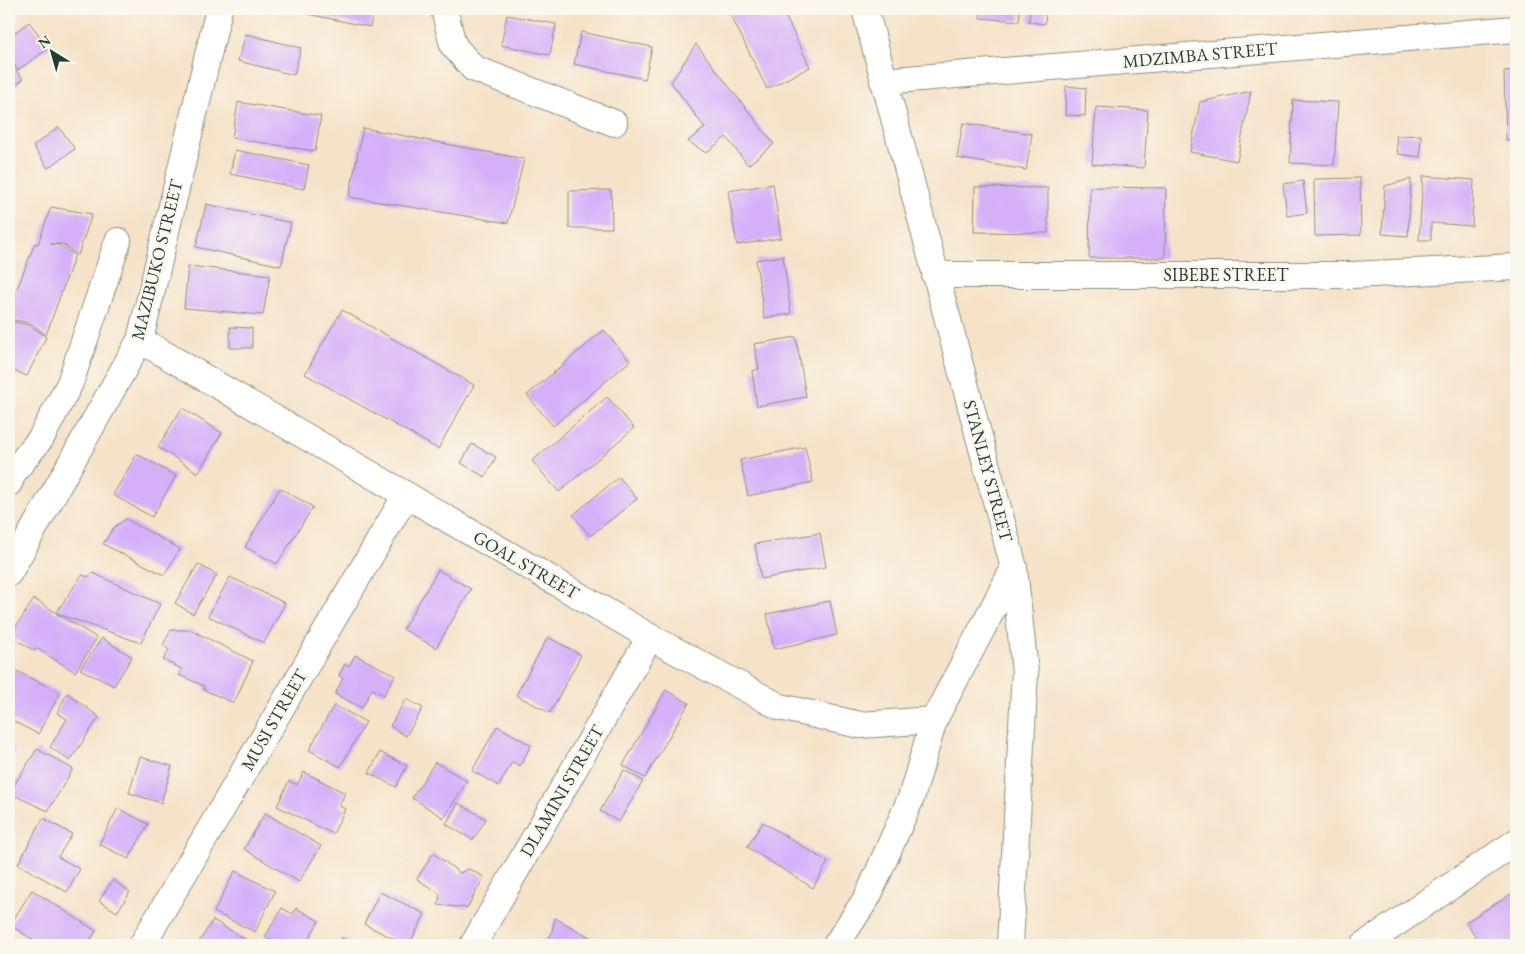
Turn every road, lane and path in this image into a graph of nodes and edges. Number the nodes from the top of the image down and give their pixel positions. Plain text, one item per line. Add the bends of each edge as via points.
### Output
1 (219, 9) edge
2 (444, 9) edge
3 (864, 9) edge
4 (1516, 29) edge
5 (883, 81) junction
6 (614, 123) dead end
7 (118, 241) dead end
8 (1516, 267) edge
9 (936, 275) junction
10 (140, 340) junction
11 (9, 483) edge
12 (406, 495) junction
13 (1014, 568) junction
14 (9, 573) edge
15 (650, 637) junction
16 (934, 720) junction
17 (1516, 842) edge
18 (142, 945) edge
19 (473, 945) edge
20 (836, 945) edge
21 (1010, 945) edge
22 (1364, 945) edge

1 - 10 street, MAZIBUKO STREET
2 - 6 street via 453,45 473,68
3 - 5 street, STANLEY STREET
4 - 5 street, MDZIMBA STREET
5 - 9 street, STANLEY STREET
7 - 11 street via 70,383 41,438 13,473
8 - 9 street, SIBEBE STREET via 1352,275
9 - 13 street, STANLEY STREET
10 - 12 street, GOAL STREET
10 - 14 street, MAZIBUKO STREET
12 - 15 street, GOAL STREET
12 - 18 street, MUSI STREET
13 - 16 street
13 - 21 street, STANLEY STREET via 1025,672
15 - 16 street, GOAL STREET via 780,707 860,724
15 - 19 street, DLAMINI STREET
16 - 20 street via 911,798 868,896
17 - 22 street

